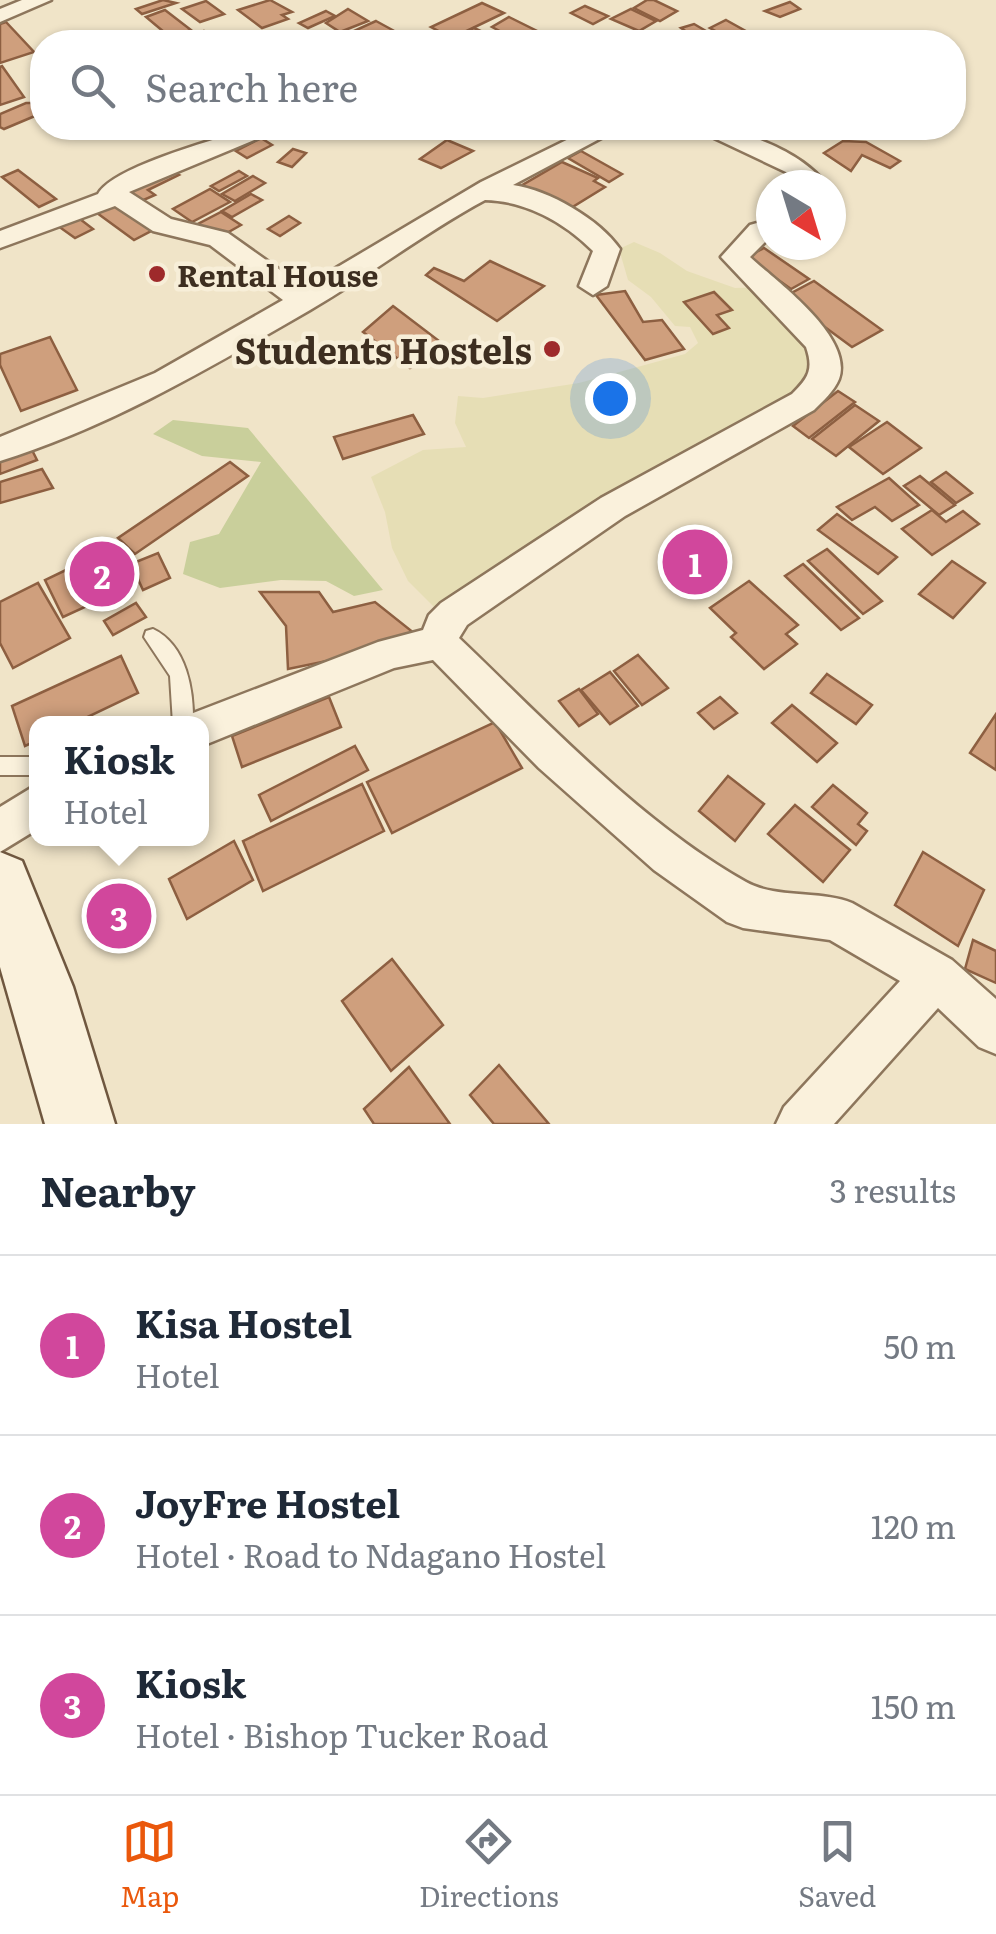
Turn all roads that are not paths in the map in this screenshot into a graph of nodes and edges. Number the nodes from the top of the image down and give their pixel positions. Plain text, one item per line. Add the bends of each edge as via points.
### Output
1 (40, 0) edge
2 (0, 16) edge
3 (238, 140) edge
4 (585, 140) edge
5 (733, 140) edge
6 (798, 170) edge
7 (111, 192) junction
8 (486, 192) junction
9 (756, 234) edge
10 (0, 240) edge
11 (593, 286) dead end
12 (304, 302) junction
13 (0, 449) edge
14 (154, 637) dead end
15 (440, 643) junction
16 (183, 716) edge
17 (209, 725) edge
18 (0, 766) edge
19 (29, 766) edge
20 (29, 810) edge
21 (0, 832) edge
22 (0, 882) edge
23 (936, 976) junction
24 (996, 1030) edge
25 (80, 1124) edge
26 (801, 1124) edge

1 - 2 street
3 - 7 street
4 - 8 street
5 - 6 street
7 - 10 street via 109,199
7 - 12 street via 162,225 242,252
8 - 11 street via 517,192 586,228 606,250
8 - 12 street
9 - 15 street via 735,257 797,313 826,354 825,378 803,402 614,507 454,614 442,626
12 - 13 street via 158,385
14 - 16 lane via 178,664
15 - 17 street via 390,653
15 - 23 street via 553,755 668,854 743,906 836,920
18 - 19 lane
20 - 21 street
22 - 25 main road
23 - 24 street
23 - 26 street

